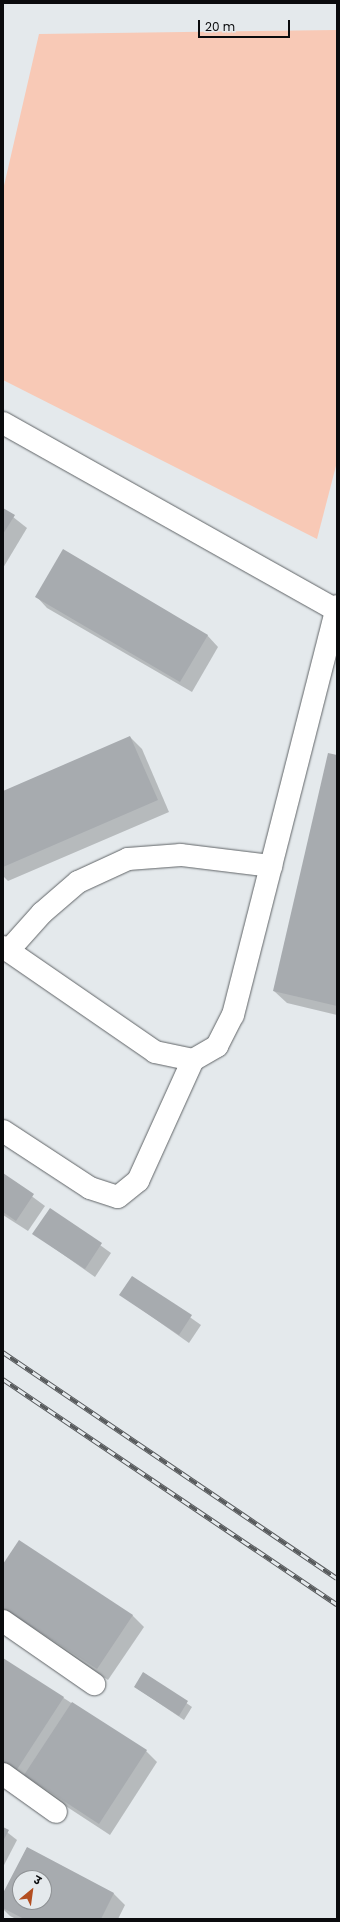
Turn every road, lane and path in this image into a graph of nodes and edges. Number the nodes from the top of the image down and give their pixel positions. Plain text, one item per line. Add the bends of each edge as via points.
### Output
1 (3, 423) edge
2 (337, 608) edge
3 (271, 866) junction
4 (6, 949) edge
5 (193, 1060) junction
6 (3, 1131) edge
7 (3, 1621) edge
8 (94, 1684) dead end
9 (3, 1774) edge
10 (56, 1812) dead end

1 - 2 street
2 - 3 street
3 - 4 street via 181,855 128,859 78,882
3 - 5 street via 234,1015 217,1046
4 - 5 street via 155,1052
5 - 6 street via 138,1181 118,1197 90,1188
7 - 8 street
9 - 10 street

